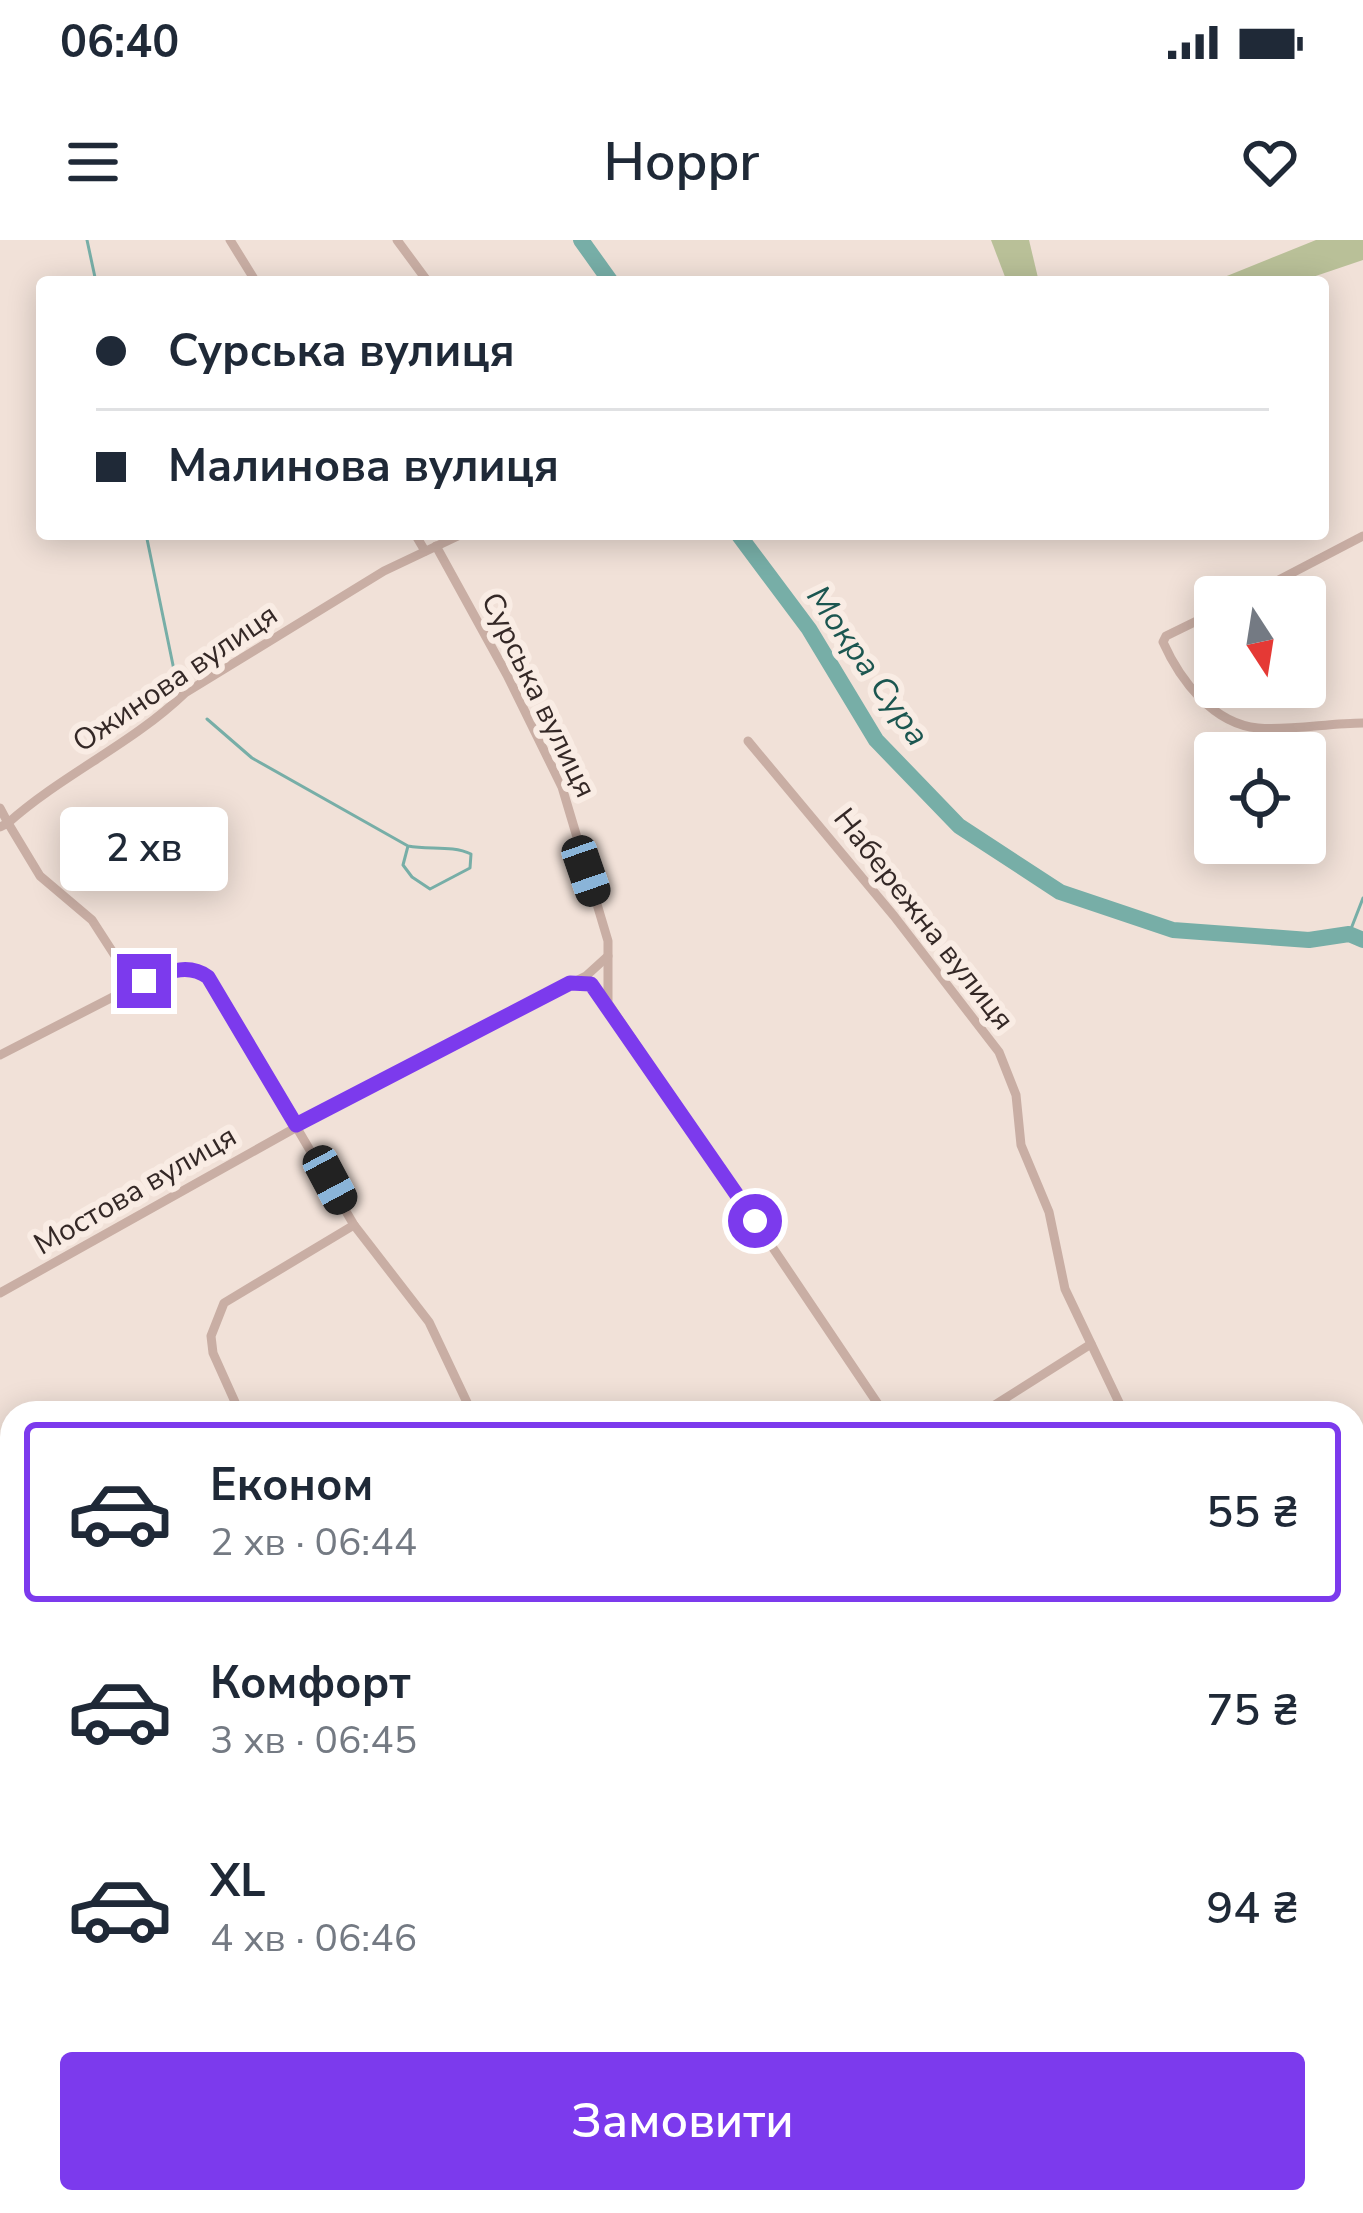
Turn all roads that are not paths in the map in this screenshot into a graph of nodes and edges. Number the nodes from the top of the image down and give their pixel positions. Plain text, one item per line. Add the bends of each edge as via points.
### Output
1 (230, 240) edge
2 (397, 240) edge
3 (252, 276) edge
4 (424, 276) edge
5 (1363, 536) edge
6 (422, 540) edge
7 (449, 540) edge
8 (431, 548) junction
9 (1286, 576) edge
10 (1194, 624) edge
11 (1194, 692) edge
12 (1210, 708) edge
13 (1363, 723) edge
14 (748, 741) dead end
15 (0, 808) edge
16 (4, 825) edge
17 (608, 956) junction
18 (144, 981) junction
19 (570, 983) junction
20 (611, 1009) junction
21 (0, 1055) edge
22 (296, 1125) junction
23 (354, 1225) junction
24 (0, 1294) edge
25 (1091, 1344) junction
26 (232, 1401) edge
27 (466, 1401) edge
28 (876, 1401) edge
29 (1001, 1401) edge
30 (1118, 1401) edge

1 - 3 street
2 - 4 street
5 - 9 street
6 - 8 street, Сурська вулиця
7 - 8 street, Ожинова вулиця
8 - 16 street, Ожинова вулиця via 185,693
8 - 17 street, Сурська вулиця via 562,788
10 - 11 street via 1164,640
12 - 13 street via 1259,729
14 - 25 street, Набережна вулиця via 999,1052 1065,1288
15 - 16 street
16 - 18 street via 40,876
17 - 19 street, Мостова вулиця
17 - 20 street, Сурська вулиця
18 - 21 street
18 - 22 street via 179,969 201,972
19 - 20 street via 591,984
19 - 22 street, Мостова вулиця
20 - 28 street
22 - 23 street
22 - 24 street, Мостова вулиця
23 - 26 street via 224,1304 211,1336
23 - 27 street via 429,1322
25 - 29 street
25 - 30 street, Набережна вулиця

